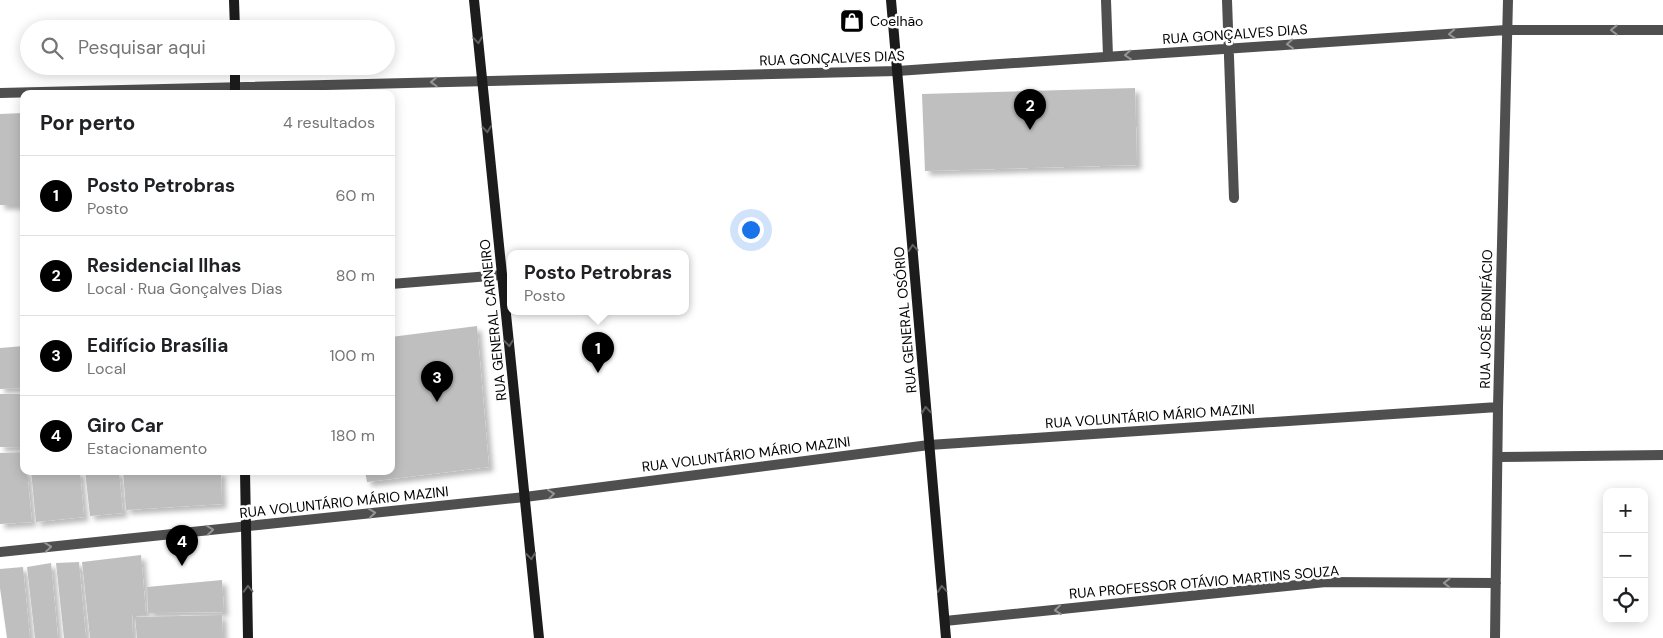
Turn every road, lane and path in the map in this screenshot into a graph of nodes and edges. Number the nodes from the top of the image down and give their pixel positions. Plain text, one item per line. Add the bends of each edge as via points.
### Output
1 (234, 0) edge
2 (474, 0) edge
3 (891, 0) edge
4 (1106, 0) edge
5 (1227, 0) edge
6 (1508, 0) edge
7 (235, 20) edge
8 (1506, 30) junction
9 (1663, 30) edge
10 (1228, 48) junction
11 (1108, 56) junction
12 (897, 71) junction
13 (235, 75) edge
14 (482, 80) junction
15 (235, 90) edge
16 (257, 90) edge
17 (0, 93) edge
18 (20, 93) edge
19 (1234, 198) dead end
20 (502, 275) junction
21 (395, 284) edge
22 (1498, 407) junction
23 (929, 445) junction
24 (1663, 456) edge
25 (1498, 457) junction
26 (245, 475) edge
27 (525, 497) junction
28 (246, 526) junction
29 (0, 552) edge
30 (1496, 583) junction
31 (945, 621) junction
32 (248, 638) edge
33 (539, 638) edge
34 (946, 638) edge
35 (1495, 638) edge

1 - 7 street
2 -> 14 street, RUA GENERAL CARNEIRO
3 - 12 street, RUA GENERAL OSÓRIO
4 - 11 street
5 - 10 street
6 - 8 street, RUA JOSÉ BONIFÁCIO
9 -> 8 street, RUA GONÇALVES DIAS
8 -> 10 street, RUA GONÇALVES DIAS
8 - 22 street, RUA JOSÉ BONIFÁCIO
10 -> 11 street, RUA GONÇALVES DIAS
10 - 19 street
11 - 12 street, RUA GONÇALVES DIAS
12 - 14 street, RUA GONÇALVES DIAS
23 -> 12 street, RUA GENERAL OSÓRIO
13 - 15 street
14 -> 16 street, RUA GONÇALVES DIAS
14 -> 20 street, RUA GENERAL CARNEIRO
17 - 18 street, RUA GONÇALVES DIAS
20 - 21 street
20 -> 27 street, RUA GENERAL CARNEIRO
22 - 23 street, RUA VOLUNTÁRIO MÁRIO MAZINI
22 - 25 street, RUA JOSÉ BONIFÁCIO
27 -> 23 street, RUA VOLUNTÁRIO MÁRIO MAZINI
31 -> 23 street, RUA GENERAL OSÓRIO
24 - 25 street
25 - 30 street, RUA JOSÉ BONIFÁCIO
26 - 28 street
28 -> 27 street, RUA VOLUNTÁRIO MÁRIO MAZINI
27 -> 33 street, RUA GENERAL CARNEIRO
29 -> 28 street, RUA VOLUNTÁRIO MÁRIO MAZINI
32 -> 28 street
30 -> 31 street, RUA PROFESSOR OTÁVIO MARTINS SOUZA via 1326,582
30 - 35 street, RUA JOSÉ BONIFÁCIO
31 - 34 street, RUA GENERAL OSÓRIO

